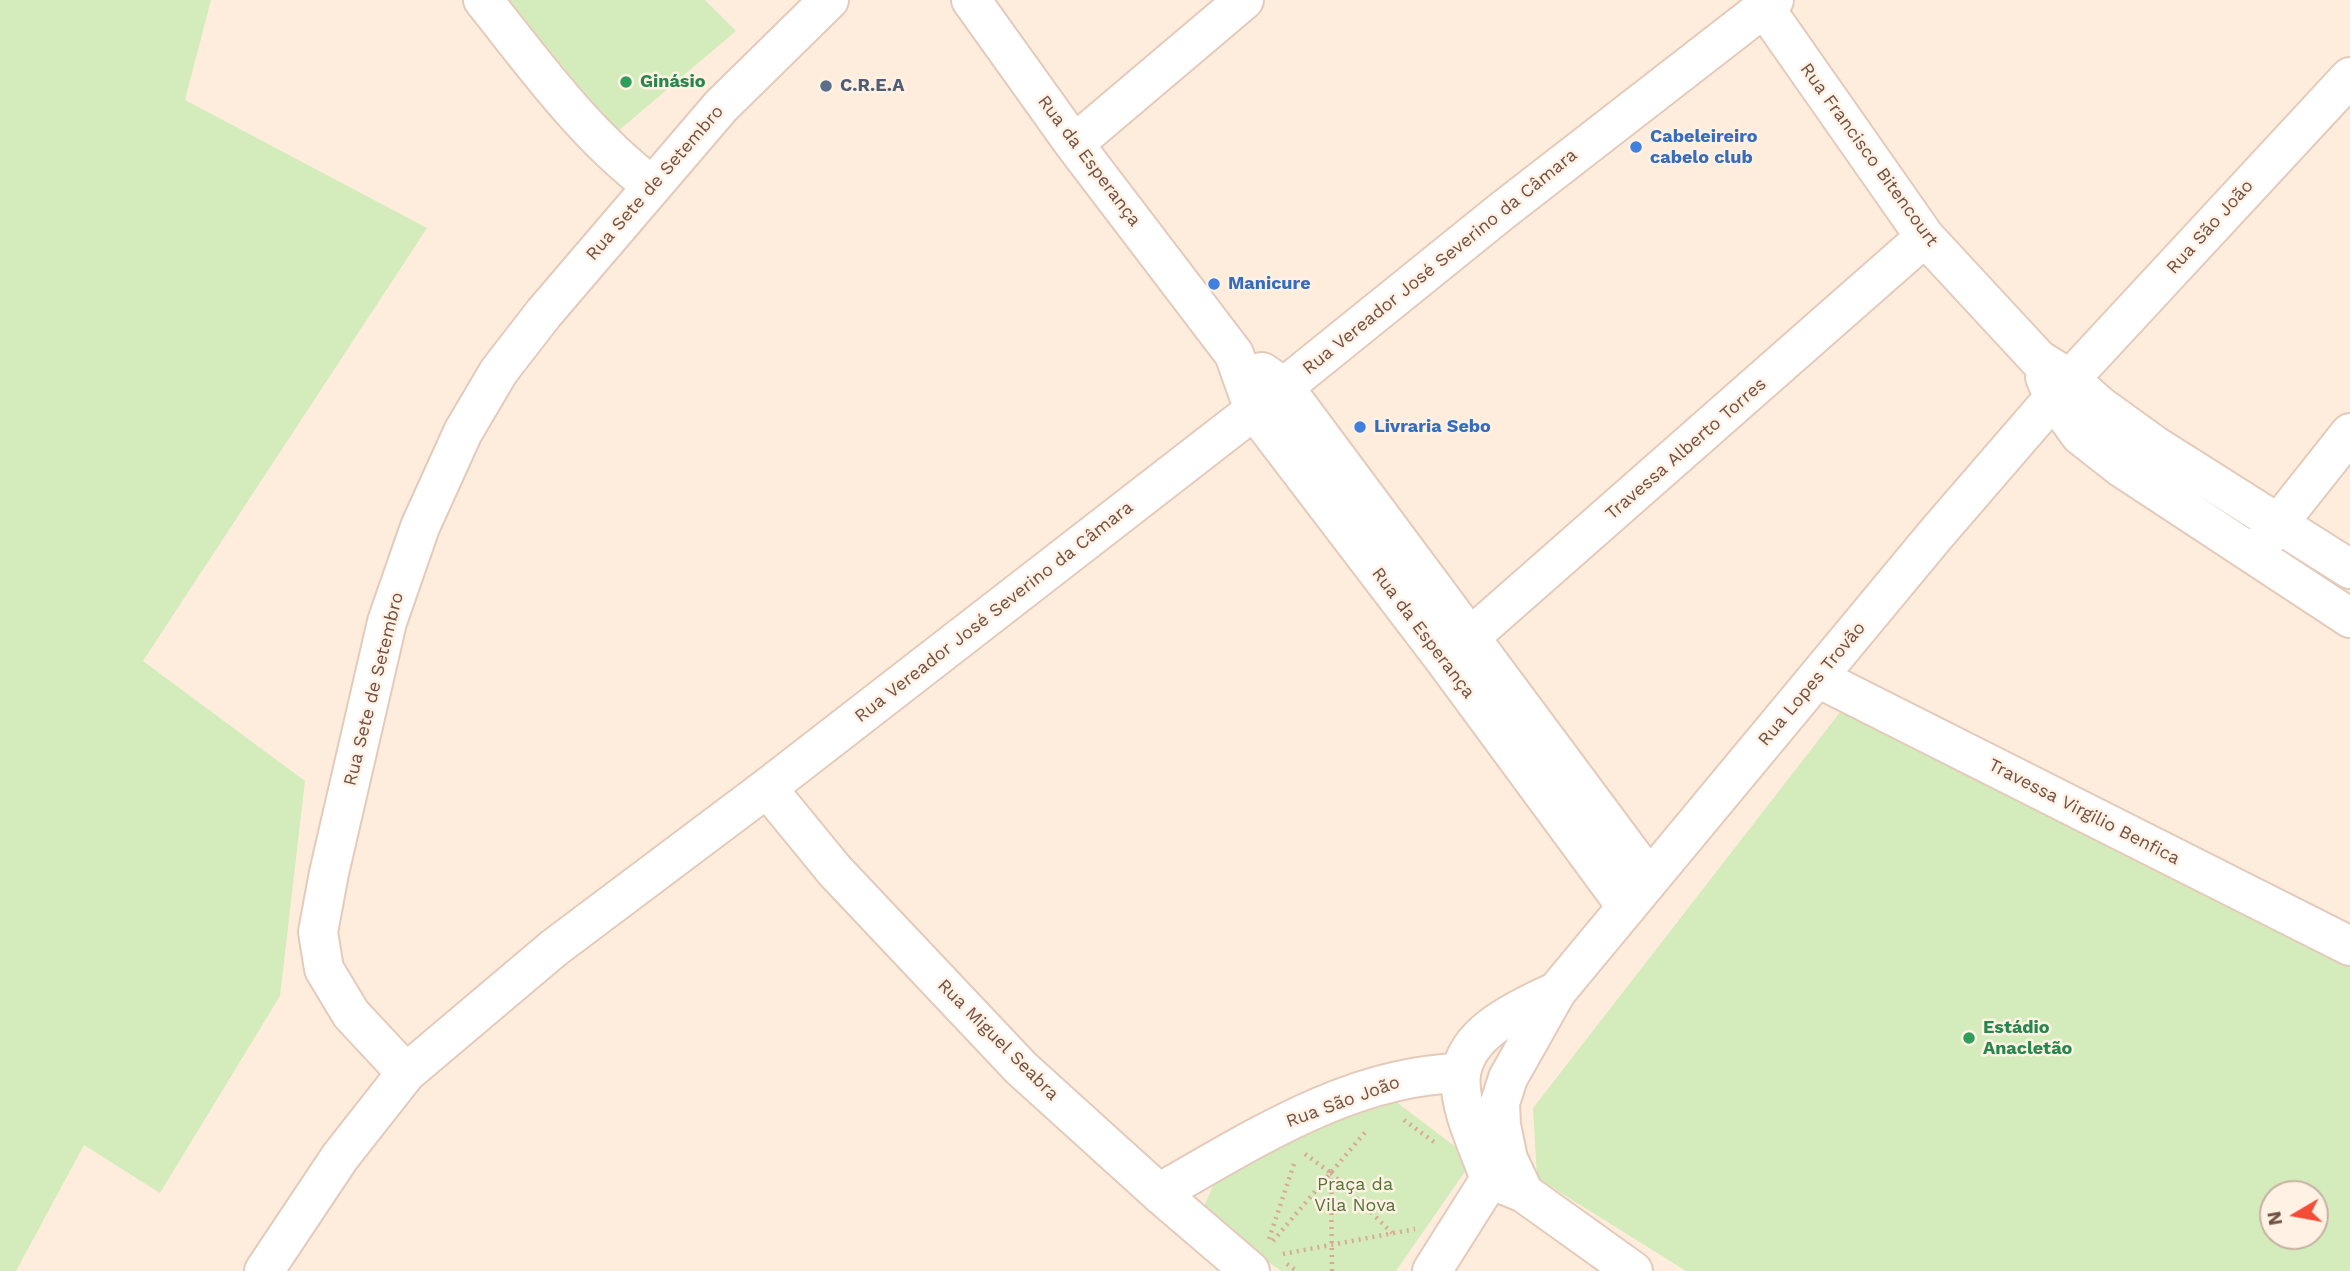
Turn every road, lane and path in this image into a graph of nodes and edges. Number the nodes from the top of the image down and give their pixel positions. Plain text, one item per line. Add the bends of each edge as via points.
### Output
1 (483, 0) edge
2 (829, 0) edge
3 (971, 0) edge
4 (1244, 0) edge
5 (1769, 4) edge
6 (2350, 77) edge
7 (1074, 144) junction
8 (651, 186) junction
9 (1926, 237) junction
10 (2062, 389) junction
11 (1269, 398) junction
12 (2350, 433) edge
13 (2266, 539) junction
14 (2350, 569) edge
15 (2350, 618) edge
16 (1457, 648) junction
17 (1818, 678) junction
18 (767, 788) junction
19 (1637, 892) junction
20 (2350, 946) edge
21 (1557, 991) junction
22 (406, 1073) junction
23 (1461, 1073) junction
24 (1398, 1115) dead end
25 (1371, 1125) dead end
26 (1441, 1147) dead end
27 (1331, 1173) junction
28 (1507, 1177) junction
29 (1158, 1193) junction
30 (1392, 1233) junction
31 (1413, 1238) dead end
32 (1332, 1245) junction
33 (264, 1271) edge
34 (1250, 1271) edge
35 (1297, 1271) edge
36 (1332, 1271) edge
37 (1432, 1271) edge
38 (1633, 1271) edge

1 - 8 street via 586,128
2 - 8 street, Rua Sete de Setembro via 721,106
3 - 7 street, Rua da Esperança
4 - 7 street
5 - 9 street, Rua Francisco Bitencourt
5 - 11 street, Rua Vereador José Severino da Câmara
6 - 10 street, Rua São João
7 - 11 street, Rua da Esperança
8 - 22 street, Rua Sete de Setembro via 499,371 463,432 425,515 387,622 318,932 324,969 351,1014
9 - 10 street, Rua Francisco Bitencourt
9 - 16 street, Travessa Alberto Torres
10 - 13 street, Rua Francisco Bitencourt via 2080,435 2122,468
10 - 17 street, Rua Lopes Trovão
11 - 16 street, Rua da Esperança
11 - 18 street, Rua Vereador José Severino da Câmara
12 - 13 street
13 - 14 street, Rua Francisco Bitencourt
13 - 15 street, Rua Francisco Bitencourt
16 - 19 street, Rua da Esperança
17 - 19 street, Rua Lopes Trovão
17 - 20 street, Travessa Virgilio Benfica
18 - 22 street, Rua Vereador José Severino da Câmara via 554,948
18 - 29 street, Rua Miguel Seabra via 835,871 1021,1068
19 - 21 street, Rua Lopes Trovão
21 - 23 street via 1484,1034
21 - 28 street, Rua Lopes Trovão via 1508,1078 1500,1103
22 - 33 street, Rua Vereador José Severino da Câmara via 340,1157
23 - 28 street via 1462,1097
23 - 29 street, Rua São João via 1392,1082 1292,1118
24 - 26 path
25 - 27 path
27 - 27 path via 1298,1150 1266,1250 1307,1202
27 - 30 path
27 - 32 path
28 - 37 street
28 - 38 street
29 - 34 street, Rua Miguel Seabra
30 - 31 path via 1420,1228
30 - 32 path
32 - 35 path via 1275,1256
32 - 36 path

